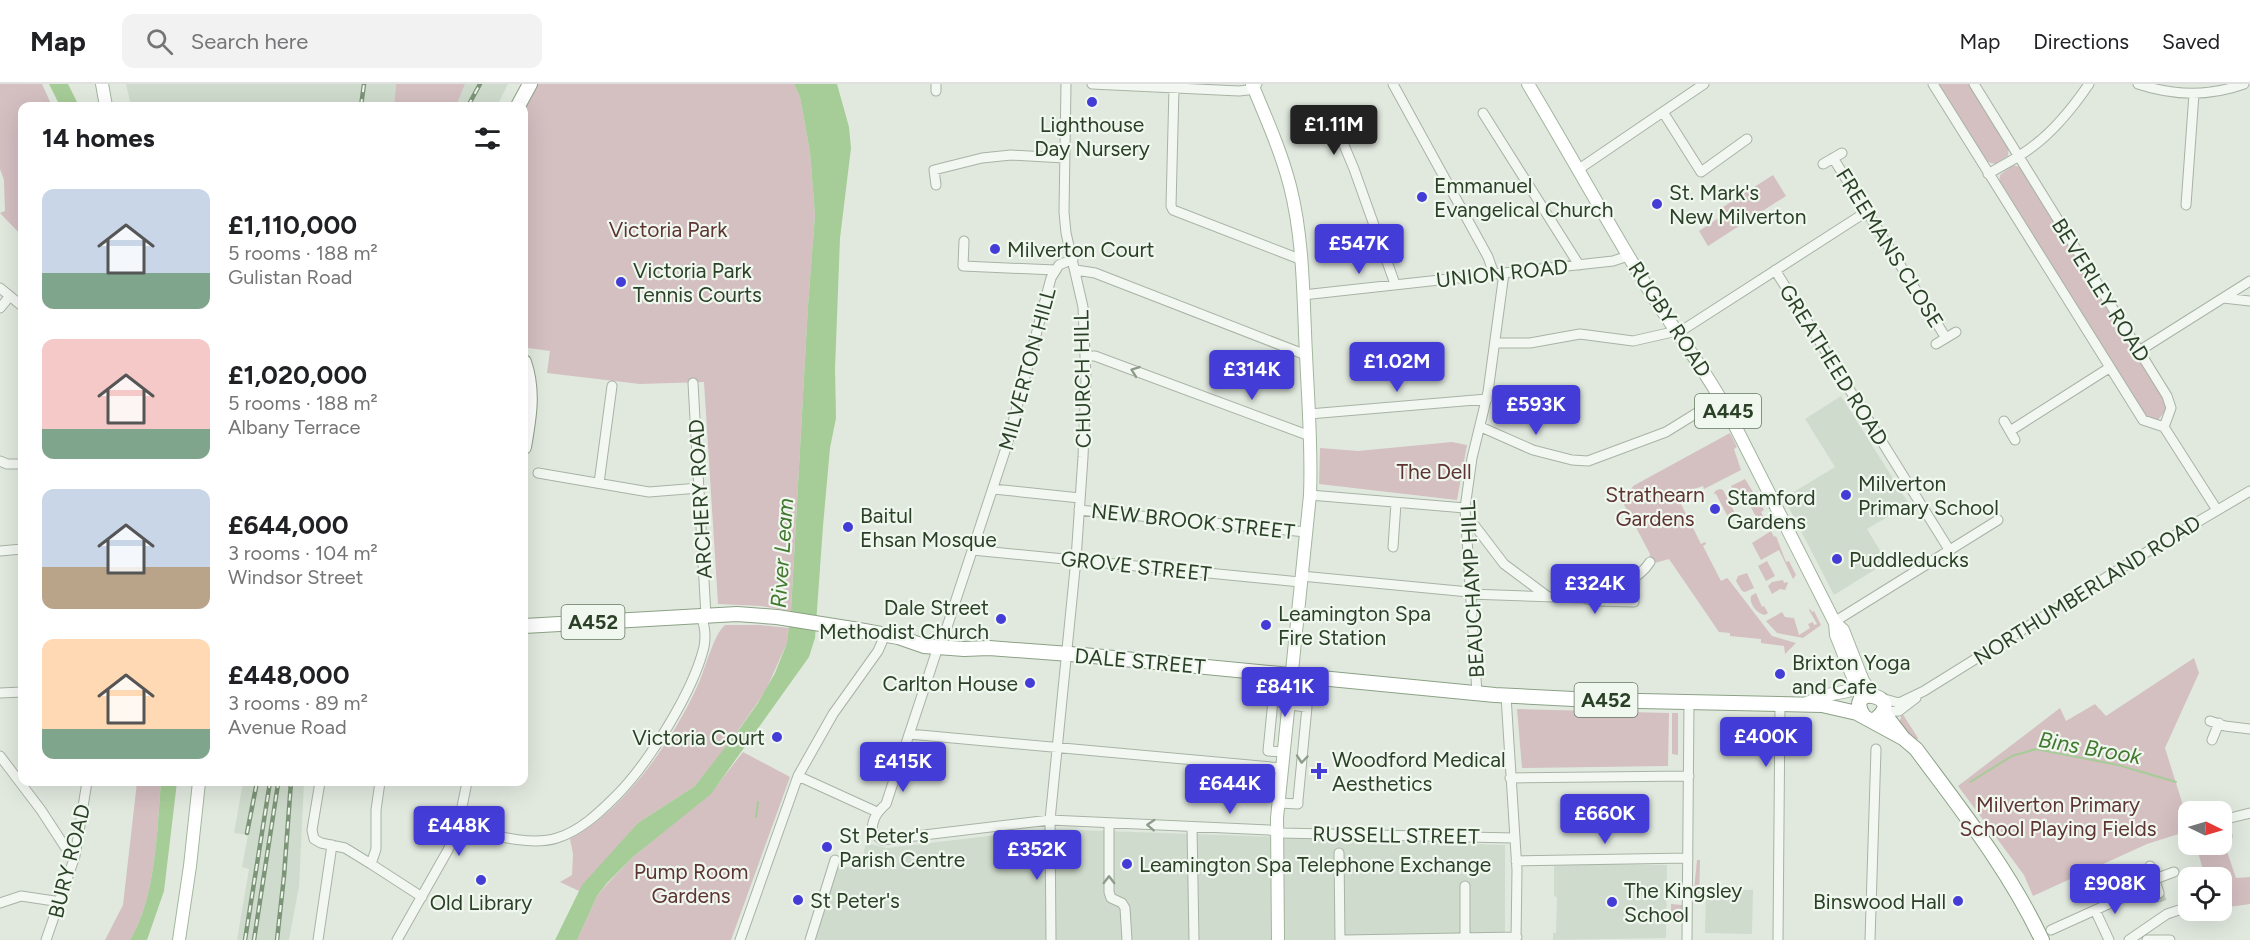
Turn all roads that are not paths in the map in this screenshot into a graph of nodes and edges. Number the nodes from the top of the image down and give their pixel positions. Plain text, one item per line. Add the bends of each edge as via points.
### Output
1 (102, 84) edge
2 (530, 84) edge
3 (1066, 84) edge
4 (1092, 84) edge
5 (1393, 84) edge
6 (1528, 84) edge
7 (1704, 84) edge
8 (1933, 84) edge
9 (1974, 84) edge
10 (2089, 84) edge
11 (2138, 84) edge
12 (2244, 84) edge
13 (1148, 85) edge
14 (1254, 85) edge
15 (1174, 88) junction
16 (2194, 94) junction
17 (105, 102) edge
18 (520, 102) edge
19 (1663, 112) junction
20 (1483, 113) dead end
21 (1339, 133) dead end
22 (1747, 140) dead end
23 (1358, 149) dead end
24 (1842, 153) dead end
25 (1348, 154) junction
26 (2019, 155) junction
27 (1064, 158) junction
28 (1833, 158) junction
29 (1823, 164) dead end
30 (1579, 169) junction
31 (1988, 174) junction
32 (936, 185) dead end
33 (2186, 205) dead end
34 (1866, 212) junction
35 (964, 241) dead end
36 (1628, 256) junction
37 (1073, 259) junction
38 (1302, 260) junction
39 (1579, 265) junction
40 (1055, 270) junction
41 (1076, 270) junction
42 (1775, 270) junction
43 (1499, 274) junction
44 (2250, 281) edge
45 (1395, 284) junction
46 (0, 288) edge
47 (1303, 295) junction
48 (10, 296) junction
49 (2223, 298) junction
50 (2250, 301) edge
51 (18, 303) edge
52 (0, 308) edge
53 (1677, 332) junction
54 (1956, 332) dead end
55 (1946, 338) junction
56 (1496, 344) junction
57 (1936, 344) dead end
58 (2139, 351) junction
59 (1306, 355) junction
60 (1086, 356) junction
61 (2109, 368) junction
62 (528, 376) edge
63 (693, 383) dead end
64 (612, 386) dead end
65 (1721, 398) junction
66 (1487, 399) junction
67 (1309, 414) junction
68 (528, 419) edge
69 (2004, 421) dead end
70 (1481, 427) junction
71 (2164, 427) junction
72 (2010, 431) junction
73 (1310, 436) junction
74 (2015, 440) dead end
75 (0, 461) edge
76 (18, 464) edge
77 (538, 473) dead end
78 (599, 483) junction
79 (699, 488) junction
80 (993, 489) junction
81 (2250, 491) edge
82 (1310, 495) junction
83 (1080, 498) junction
84 (1396, 503) junction
85 (1465, 508) junction
86 (1079, 510) junction
87 (2217, 510) junction
88 (1998, 520) dead end
89 (1465, 524) junction
90 (1306, 532) junction
91 (1393, 547) dead end
92 (18, 549) edge
93 (972, 550) junction
94 (0, 551) edge
95 (1950, 551) junction
96 (1076, 559) junction
97 (1650, 562) dead end
98 (1635, 576) junction
99 (1301, 579) junction
100 (1469, 593) junction
101 (1547, 596) junction
102 (1584, 597) junction
103 (704, 620) junction
104 (1835, 622) junction
105 (528, 626) edge
106 (892, 636) junction
107 (941, 643) junction
108 (1065, 655) junction
109 (1292, 676) junction
110 (1854, 683) junction
111 (1924, 691) junction
112 (18, 692) edge
113 (1290, 692) junction
114 (0, 693) edge
115 (1477, 693) junction
116 (1506, 696) junction
117 (1871, 697) junction
118 (1689, 701) junction
119 (1780, 704) junction
120 (1805, 704) junction
121 (1289, 705) junction
122 (1822, 705) junction
123 (1902, 710) junction
124 (1883, 711) junction
125 (1864, 717) junction
126 (2250, 729) edge
127 (1899, 733) junction
128 (909, 734) junction
129 (2212, 741) dead end
130 (1057, 748) junction
131 (1876, 748) dead end
132 (1284, 752) junction
133 (0, 756) edge
134 (1282, 768) junction
135 (798, 776) junction
136 (1689, 776) junction
137 (1510, 778) junction
138 (18, 780) edge
139 (23, 786) edge
140 (86, 786) edge
141 (199, 786) edge
142 (319, 786) edge
143 (379, 786) edge
144 (466, 786) edge
145 (1279, 803) junction
146 (877, 812) junction
147 (2250, 813) edge
148 (2232, 818) edge
149 (1050, 820) junction
150 (1109, 824) junction
151 (458, 827) junction
152 (1192, 827) junction
153 (872, 832) joint
154 (1277, 832) junction
155 (1514, 838) junction
156 (332, 845) junction
157 (1339, 853) dead end
158 (75, 855) junction
159 (1688, 858) junction
160 (835, 860) dead end
161 (1516, 861) junction
162 (371, 864) junction
163 (2150, 866) dead end
164 (2174, 872) dead end
165 (1340, 879) junction
166 (1351, 879) dead end
167 (2155, 879) junction
168 (1465, 886) dead end
169 (2159, 893) tunnel mouth
170 (422, 897) junction
171 (2124, 897) dead end
172 (61, 902) junction
173 (0, 903) edge
174 (2178, 908) edge
175 (2095, 910) junction
176 (2047, 935) edge
177 (1465, 938) junction
178 (2144, 938) edge
179 (1516, 939) edge
180 (46, 940) edge
181 (178, 940) edge
182 (318, 940) edge
183 (397, 940) edge
184 (740, 940) edge
185 (810, 940) edge
186 (1051, 940) edge
187 (1127, 940) edge
188 (1194, 940) edge
189 (1278, 940) edge
190 (1340, 940) edge
191 (1345, 940) edge
192 (1687, 940) edge
193 (1778, 940) edge
194 (1870, 940) edge
195 (2109, 940) edge
196 (2129, 940) edge
197 (2170, 940) edge

1 - 17 main road
2 - 18 highway
3 - 27 street, CHURCH HILL
4 - 13 street
5 - 43 street
6 - 30 main road, RUGBY ROAD / A445
7 - 19 street
8 - 31 street, BEVERLEY ROAD
9 - 26 street, BEVERLEY ROAD
10 - 26 street via 2046,134
11 - 16 street
12 - 16 street
13 - 15 street
14 - 15 street via 1239,91
14 - 38 main road via 1290,187
15 - 38 street via 1173,210
16 - 33 street
19 - 22 street via 1701,172
19 - 30 street
20 - 39 street
21 - 25 street
23 - 25 street
24 - 28 street, FREEMANS CLOSE
25 - 45 street
26 - 31 street
26 - 58 street, BEVERLEY ROAD
27 - 32 street via 982,158 934,170
27 - 37 street, CHURCH HILL via 1064,218
28 - 29 street, FREEMANS CLOSE
28 - 34 street, FREEMANS CLOSE
30 - 36 main road, RUGBY ROAD / A445
31 - 61 street, BEVERLEY ROAD
34 - 42 street
34 - 55 street, FREEMANS CLOSE
35 - 40 street via 963,266
36 - 39 street, UNION ROAD
36 - 53 main road, RUGBY ROAD / A445
37 - 40 street, MILVERTON HILL
37 - 41 street, CHURCH HILL
38 - 47 main road
39 - 43 street, UNION ROAD
40 - 80 street, MILVERTON HILL
41 - 59 street via 1095,273
41 - 60 street, CHURCH HILL
42 - 53 street
42 - 95 street, GREATHEED ROAD
43 - 45 street, UNION ROAD
43 - 56 street, BEAUCHAMP HILL
44 - 49 street
45 - 47 street, UNION ROAD
46 - 48 street
47 - 59 main road
48 - 51 street
48 - 52 street
49 - 50 street
49 - 58 street
53 - 56 street via 1633,341 1580,334 1530,343
53 - 65 main road, RUGBY ROAD / A445
54 - 55 street, FREEMANS CLOSE
55 - 57 street, FREEMANS CLOSE
56 - 66 street, BEAUCHAMP HILL
58 - 71 street, BEVERLEY ROAD via 2170,403
59 - 67 main road
73 -> 60 street via 1095,356
60 - 83 street, CHURCH HILL
61 - 71 street, BEVERLEY ROAD via 2142,420
61 - 72 street
62 - 68 highway
63 - 79 street, ARCHERY ROAD
64 - 78 street
65 - 70 street via 1666,432 1588,461 1533,450
65 - 104 main road, RUGBY ROAD / A445
66 - 67 street
66 - 70 street, BEAUCHAMP HILL
67 - 73 main road
69 - 72 street
70 - 85 street, BEAUCHAMP HILL
71 - 87 street
72 - 74 street
73 - 82 main road
75 - 76 street
77 - 78 street
78 - 79 street via 649,492
79 - 103 street, ARCHERY ROAD
80 - 83 street
80 - 93 street, MILVERTON HILL
81 - 87 street, NORTHUMBERLAND ROAD
82 - 84 street
82 - 90 main road
83 - 86 street, CHURCH HILL
84 - 85 street
84 - 91 street
85 - 89 street, BEAUCHAMP HILL
86 - 90 street, NEW BROOK STREET
86 - 96 street, CHURCH HILL
87 - 111 street, NORTHUMBERLAND ROAD
88 - 95 street
89 - 100 street, BEAUCHAMP HILL
89 - 101 street via 1475,526 1504,564
90 - 99 main road
92 - 94 street
93 - 96 street, GROVE STREET
93 - 107 street, MILVERTON HILL
95 - 104 street
96 - 99 street, GROVE STREET
96 - 108 street, CHURCH HILL
97 - 98 street
98 - 102 street
98 - 102 street via 1634,602
99 - 100 street, GROVE STREET
99 - 109 main road
100 - 101 street, GROVE STREET
100 - 115 street, BEAUCHAMP HILL
101 - 102 street, GROVE STREET
103 - 105 highway, A452
103 - 106 highway, A452 via 732,614 777,617
103 - 151 street, ARCHERY ROAD via 704,648 669,723 633,777 594,817 559,838 537,842
104 - 110 main road, RUGBY ROAD / A445
104 - 117 main road, RUGBY ROAD / A445 via 1844,631
106 - 107 highway, A452 via 915,636
106 - 135 street via 832,714
107 - 108 highway, DALE STREET / A452 via 964,649
107 - 128 street, MILVERTON HILL
108 - 109 highway, DALE STREET / A452
108 - 130 street, CHURCH HILL
109 - 113 main road
109 - 115 highway, A452
110 - 117 main road, RUGBY ROAD / A445
110 - 120 main road, A452 via 1848,691
111 - 117 street, NORTHUMBERLAND ROAD via 1899,703
111 - 123 street, NORTHUMBERLAND ROAD
112 - 114 street
113 - 121 main road
113 - 132 street via 1274,690 1268,751
115 - 116 highway, A452
116 - 118 highway, A452
116 - 137 street
117 - 122 highway, A452
117 - 124 highway via 1883,703
117 - 125 highway via 1859,707
118 - 119 highway, A452
118 - 136 street
119 - 120 highway, A452
119 - 193 street
120 - 122 highway, A452
121 - 132 main road
121 -> 145 street via 1307,707 1298,804
122 - 125 highway, A452
123 - 124 street
123 - 127 street via 1896,720
124 - 125 highway via 1876,718
124 - 127 highway, A452
125 - 127 highway, A452
126 - 129 street via 2214,722
127 - 176 highway, A452 via 1916,749
128 - 130 street
128 - 146 street, MILVERTON HILL via 886,804
130 - 134 street via 1132,750
130 - 149 street, CHURCH HILL
131 - 194 street
132 - 134 main road
133 - 138 street
134 - 145 main road
135 - 146 street
135 - 184 street
136 - 137 street
136 - 159 street
137 - 155 street
139 - 158 street via 69,854
140 - 158 street, BURY ROAD
141 - 181 main road
142 - 156 street via 312,833 319,842
143 - 162 street via 376,849
144 - 151 street
145 - 154 main road
146 - 153 street, MILVERTON HILL
147 - 148 street
149 - 150 street, RUSSELL STREET
149 - 153 street, RUSSELL STREET via 886,841
149 - 186 street, CHURCH HILL
152 -> 150 street, RUSSELL STREET
187 -> 150 street via 1125,908 1109,892
151 - 170 street
152 - 154 street, RUSSELL STREET
152 - 188 street
154 - 155 street, RUSSELL STREET
154 - 189 main road
155 - 161 street
156 - 162 street
156 - 182 street
157 - 165 street
158 - 172 street, BURY ROAD
159 - 161 street
159 - 192 street
160 - 185 street
161 - 179 street
162 - 170 street
163 - 167 street
164 - 167 street
165 - 166 street
165 - 190 street
167 - 169 street
168 - 177 street
170 - 183 street
171 - 175 street
172 - 173 street via 21,896
172 - 180 street, BURY ROAD
174 - 178 street via 2165,909
175 - 176 street
175 - 195 street
177 - 179 street
177 - 191 street
178 - 196 street
178 - 197 street

